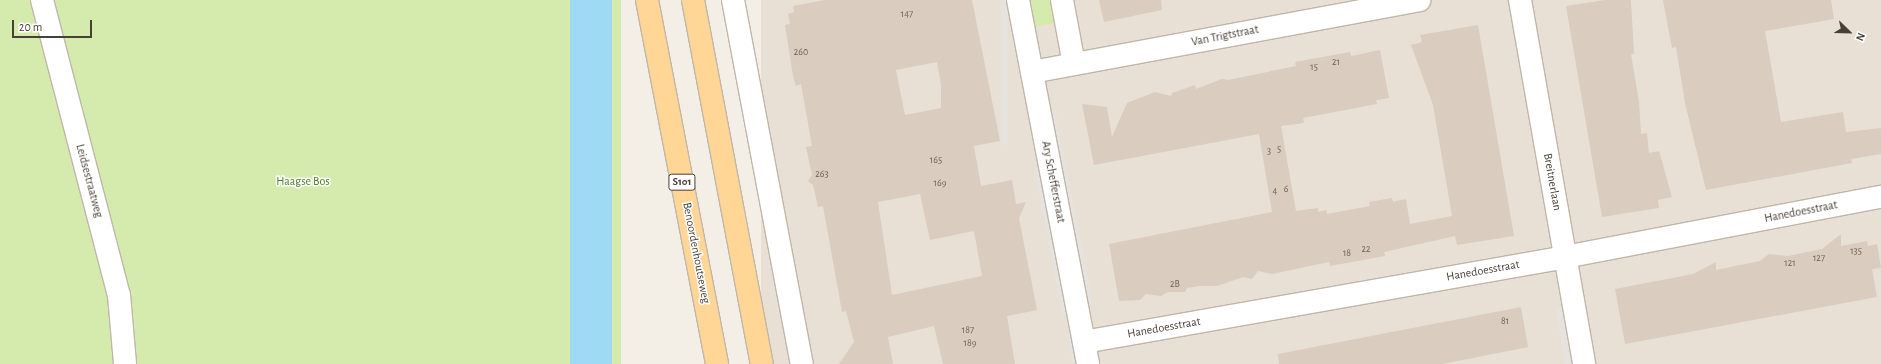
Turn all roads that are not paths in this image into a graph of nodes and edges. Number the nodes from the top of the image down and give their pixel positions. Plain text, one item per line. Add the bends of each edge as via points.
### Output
1 (42, 0) edge
2 (647, 0) edge
3 (694, 0) edge
4 (733, 0) edge
5 (1018, 0) edge
6 (1062, 0) edge
7 (1419, 0) edge
8 (1520, 0) edge
9 (1074, 64) junction
10 (1032, 72) junction
11 (1881, 197) edge
12 (1565, 257) junction
13 (1084, 342) junction
14 (125, 364) edge
15 (717, 364) edge
16 (762, 364) edge
17 (802, 364) edge
18 (1088, 364) edge
19 (1584, 364) edge

1 - 14 street, Leidsestraatweg via 119,295
2 - 15 main road, Benoordenhoutseweg / S101
3 - 16 main road
4 - 17 street
5 - 10 street, Ary Schefferstraat
6 - 9 street
7 - 9 street, Van Trigtstraat
8 - 12 street, Breitnerlaan
9 - 10 street, Van Trigtstraat
10 - 13 street, Ary Schefferstraat
11 - 12 street, Hanedoesstraat
12 - 13 street, Hanedoesstraat
12 - 19 street, Breitnerlaan
13 - 18 street, Ary Schefferstraat

